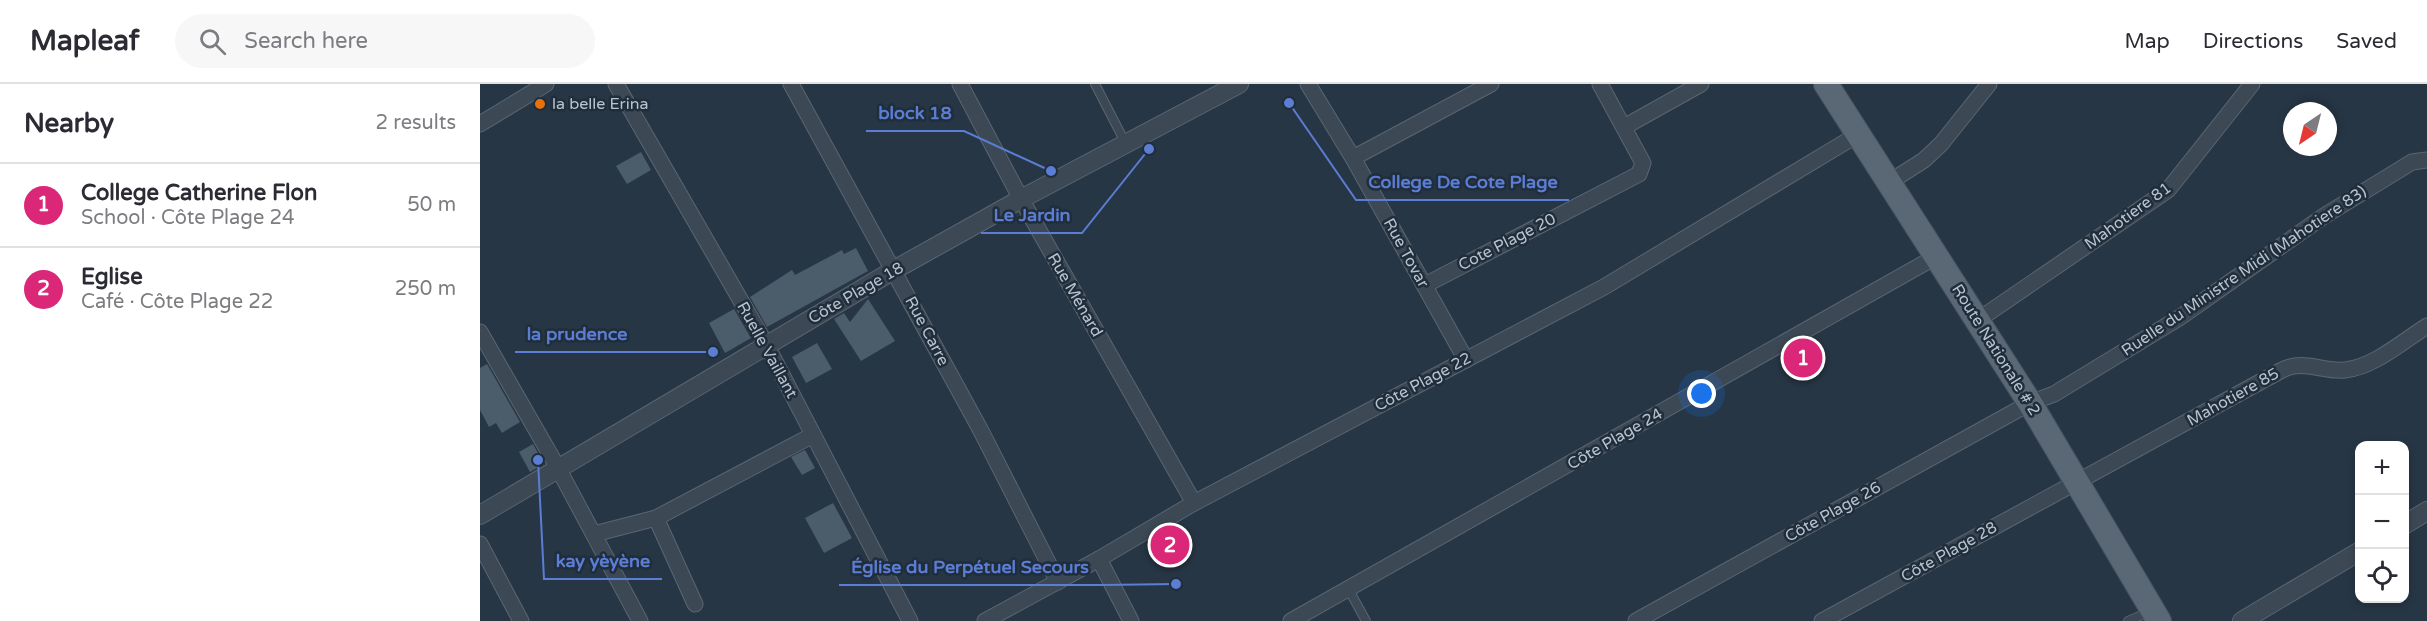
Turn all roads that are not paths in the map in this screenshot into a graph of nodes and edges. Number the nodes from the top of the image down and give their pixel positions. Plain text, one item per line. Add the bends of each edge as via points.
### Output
1 (546, 84) edge
2 (616, 84) edge
3 (791, 84) edge
4 (960, 84) edge
5 (1095, 84) edge
6 (1308, 84) edge
7 (1491, 84) edge
8 (1600, 84) edge
9 (1701, 84) edge
10 (1826, 84) edge
11 (1989, 84) edge
12 (2252, 84) edge
13 (1227, 87) edge
14 (480, 124) edge
15 (1624, 127) junction
16 (1857, 135) junction
17 (1126, 145) junction
18 (1353, 158) junction
19 (2427, 160) edge
20 (1888, 183) junction
21 (1021, 199) junction
22 (1937, 256) junction
23 (894, 270) junction
24 (1425, 285) junction
25 (1978, 320) junction
26 (2427, 326) edge
27 (480, 332) edge
28 (767, 346) junction
29 (1467, 360) junction
30 (2030, 403) junction
31 (813, 435) junction
32 (558, 468) junction
33 (2077, 483) junction
34 (1194, 503) junction
35 (2427, 511) edge
36 (480, 515) edge
37 (656, 518) junction
38 (2409, 522) edge
39 (594, 534) junction
40 (480, 544) edge
41 (2355, 554) edge
42 (1100, 559) junction
43 (1058, 582) junction
44 (1349, 590) junction
45 (695, 604) dead end
46 (2156, 616) edge
47 (521, 621) edge
48 (640, 621) edge
49 (910, 621) edge
50 (985, 621) edge
51 (1131, 621) edge
52 (1291, 621) edge
53 (1366, 621) edge
54 (1636, 621) edge
55 (1822, 621) edge
56 (2127, 621) edge
57 (2242, 621) edge

1 - 14 street
2 - 28 street, Ruelle Vaillant
3 - 23 street, Rue Carre
4 - 21 street, Rue Ménard
5 - 17 lane
6 - 18 street, Rue Tovar
7 - 18 street
8 - 15 street, Cote Plage 20
9 - 15 street
10 - 16 main road, Route Nationale # 2
11 - 20 street via 1941,144
12 - 25 street, Mahotiere 81 via 2168,190
13 - 17 street, Côte Plage 18
15 - 24 street, Cote Plage 20 via 1643,163 1639,174
16 - 20 main road, Route Nationale # 2
16 - 29 street, Côte Plage 22 via 1604,286
17 - 21 street, Côte Plage 18
18 - 24 street, Rue Tovar
19 - 30 street, Ruelle du Ministre Midi (Mahotiere 83) via 2412,162 2324,216 2179,318 2054,394
20 - 22 main road, Route Nationale # 2
21 - 23 street, Côte Plage 18
21 - 34 street, Rue Ménard
22 - 25 main road, Route Nationale # 2
22 - 44 street, Côte Plage 24
23 - 28 street, Côte Plage 18
23 - 43 street, Rue Carre
24 - 29 street, Rue Tovar
25 - 30 main road, Route Nationale # 2
26 - 33 street, Mahotiere 85 via 2354,368 2292,365
27 - 32 street
28 - 31 street, Ruelle Vaillant
28 - 32 street, Côte Plage 18
29 - 34 street, Côte Plage 22
30 - 33 main road, Route Nationale # 2
30 - 54 street, Côte Plage 26
31 - 37 street
31 - 49 street, Ruelle Vaillant
32 - 36 street, Côte Plage 18
32 - 39 street
33 - 46 main road, Route Nationale # 2
33 - 55 street, Côte Plage 28
34 - 42 street, Côte Plage 22
35 - 38 street
37 - 39 street
37 - 45 street
39 - 48 street
40 - 47 street
41 - 57 street
42 - 43 street, Côte Plage 22
42 - 51 street
43 - 50 street, Côte Plage 22
44 - 52 street, Côte Plage 24
44 - 53 lane
46 - 56 lane

